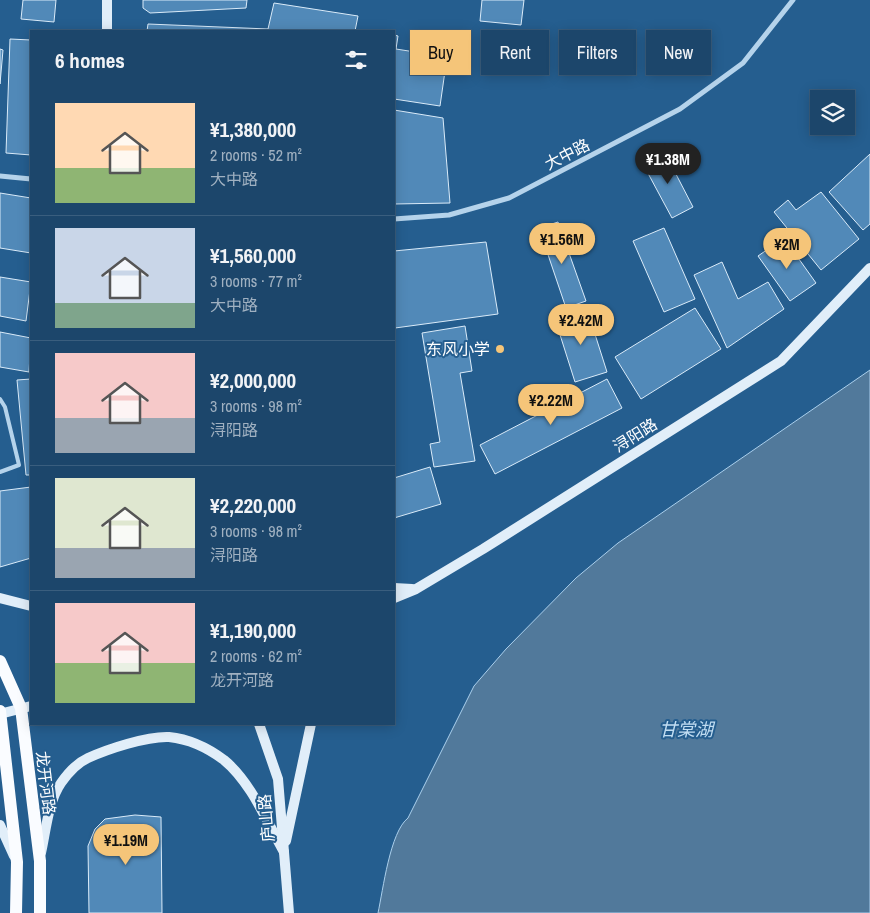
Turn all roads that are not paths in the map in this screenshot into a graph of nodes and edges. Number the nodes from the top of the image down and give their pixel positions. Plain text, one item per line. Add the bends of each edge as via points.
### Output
1 (107, 0) edge
2 (793, 0) edge
3 (107, 30) edge
4 (0, 176) edge
5 (30, 179) edge
6 (395, 219) edge
7 (870, 268) edge
8 (0, 399) edge
9 (0, 472) edge
10 (395, 588) edge
11 (416, 589) junction
12 (0, 598) edge
13 (395, 598) edge
14 (395, 603) edge
15 (30, 606) edge
16 (0, 661) edge
17 (26, 707) edge
18 (0, 713) edge
19 (259, 725) edge
20 (311, 725) edge
21 (0, 825) edge
22 (284, 852) junction
23 (40, 861) junction
24 (17, 862) junction
25 (16, 913) edge
26 (40, 913) edge
27 (289, 913) edge

1 - 3 main road
2 - 6 street, 大中路 via 743,63 680,109 509,198 449,215
4 - 5 street
7 - 11 main road, 浔阳路 via 781,361
8 - 9 lane via 5,407 19,465
10 - 11 main road
11 - 13 main road, 浔阳路
11 - 14 main road
12 - 15 main road
16 - 17 main road, 龙开河路
17 - 18 main road
17 - 23 main road, 龙开河路
18 - 24 main road
19 - 22 main road, 庐山路 via 278,779
20 - 22 main road
21 - 24 main road
22 - 23 main road via 249,792 225,762 208,749 167,737 142,740 97,755 73,768 60,785 53,804
22 - 27 main road, 庐山路
23 - 26 main road, 龙开河路
24 - 25 main road

